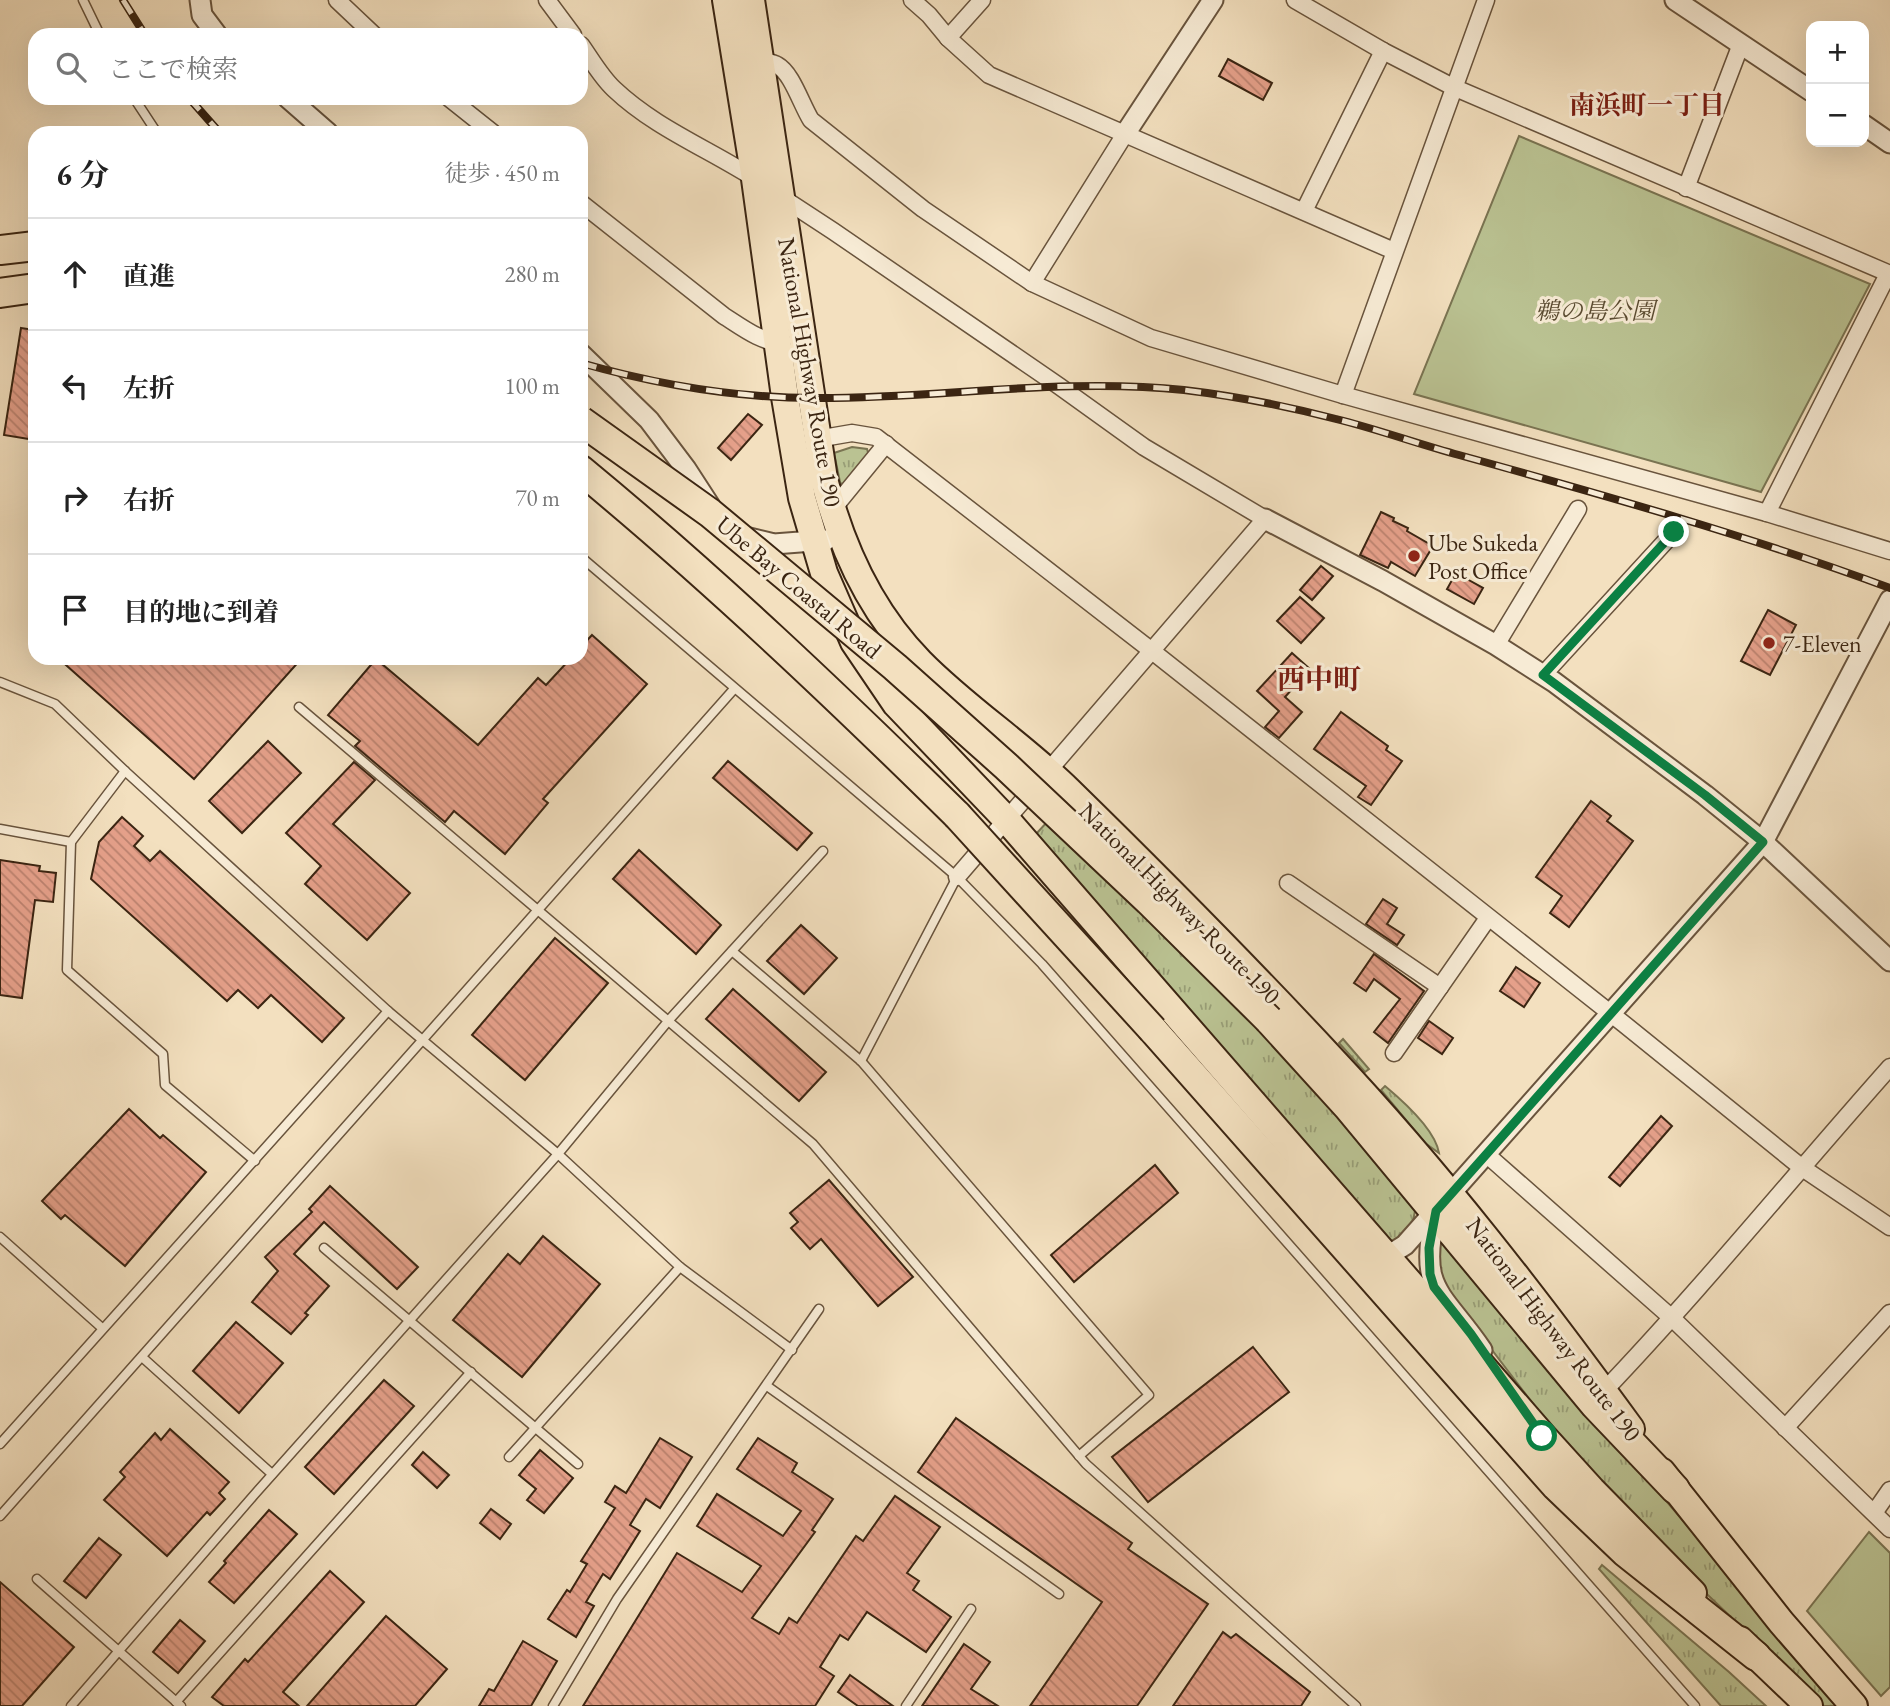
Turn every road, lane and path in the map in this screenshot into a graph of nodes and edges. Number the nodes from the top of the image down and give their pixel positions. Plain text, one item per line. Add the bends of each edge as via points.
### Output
1 (83, 0) edge
2 (200, 0) edge
3 (337, 0) edge
4 (547, 0) edge
5 (726, 0) edge
6 (751, 0) edge
7 (912, 0) edge
8 (982, 0) edge
9 (1213, 0) edge
10 (1296, 0) edge
11 (1486, 0) edge
12 (1675, 0) edge
13 (97, 28) edge
14 (212, 28) edge
15 (367, 28) edge
16 (568, 28) edge
17 (948, 38) junction
18 (1741, 44) junction
19 (1383, 51) junction
20 (588, 55) edge
21 (760, 61) junction
22 (1453, 87) junction
23 (1806, 87) edge
24 (139, 105) edge
25 (296, 105) edge
26 (458, 105) edge
27 (152, 126) edge
28 (320, 126) edge
29 (484, 126) edge
30 (1869, 128) edge
31 (1125, 134) junction
32 (1890, 143) edge
33 (755, 179) junction
34 (1686, 187) junction
35 (780, 197) junction
36 (588, 208) edge
37 (1304, 211) junction
38 (28, 247) edge
39 (0, 250) edge
40 (1394, 251) junction
41 (1889, 274) edge
42 (1032, 283) junction
43 (28, 289) edge
44 (0, 293) edge
45 (789, 341) junction
46 (588, 361) edge
47 (1343, 395) junction
48 (588, 426) edge
49 (817, 439) junction
50 (886, 444) junction
51 (588, 476) edge
52 (1578, 509) dead end
53 (832, 510) junction
54 (1767, 513) junction
55 (1265, 519) junction
56 (1674, 532) dead end
57 (840, 536) junction
58 (814, 542) junction
59 (1890, 551) edge
60 (588, 562) edge
61 (1890, 600) edge
62 (1884, 633) edge
63 (1496, 645) junction
64 (1152, 651) junction
65 (1543, 675) junction
66 (0, 682) edge
67 (734, 689) junction
68 (299, 708) dead end
69 (125, 771) junction
70 (1049, 772) junction
71 (1006, 819) junction
72 (0, 829) edge
73 (71, 842) junction
74 (1763, 842) junction
75 (823, 851) dead end
76 (957, 877) junction
77 (1288, 883) dead end
78 (537, 912) junction
79 (1488, 918) junction
80 (732, 951) junction
81 (1890, 961) edge
82 (1440, 987) junction
83 (388, 1011) junction
84 (1611, 1013) junction
85 (668, 1020) junction
86 (422, 1041) junction
87 (1394, 1053) dead end
88 (861, 1061) junction
89 (1890, 1068) edge
90 (558, 1154) junction
91 (1486, 1154) junction
92 (255, 1161) junction
93 (1801, 1167) junction
94 (1443, 1202) junction
95 (1890, 1227) edge
96 (0, 1237) edge
97 (1342, 1243) junction
98 (324, 1248) dead end
99 (1386, 1256) junction
100 (680, 1267) junction
101 (819, 1309) dead end
102 (1890, 1313) edge
103 (1673, 1319) junction
104 (410, 1320) junction
105 (102, 1328) junction
106 (792, 1350) junction
107 (142, 1357) junction
108 (471, 1372) junction
109 (767, 1385) junction
110 (1603, 1392) junction
111 (536, 1428) junction
112 (1785, 1428) junction
113 (1542, 1436) junction
114 (0, 1444) edge
115 (1079, 1456) junction
116 (509, 1457) dead end
117 (578, 1464) dead end
118 (272, 1474) junction
119 (1675, 1489) junction
120 (1890, 1490) edge
121 (1874, 1513) junction
122 (0, 1516) edge
123 (1890, 1529) edge
124 (37, 1579) dead end
125 (1059, 1594) dead end
126 (971, 1609) dead end
127 (119, 1650) junction
128 (1756, 1656) junction
129 (178, 1704) edge
130 (1352, 1705) edge
131 (71, 1706) edge
132 (553, 1706) edge
133 (906, 1706) edge
134 (1695, 1706) edge
135 (1809, 1706) edge
136 (1854, 1706) edge

1 - 13 lane
2 - 14 street via 202,15
3 - 15 street
4 - 16 street
5 - 33 highway, National Highway Route 190
6 - 21 highway, National Highway Route 190
7 - 17 street
8 - 17 street
9 - 31 street
10 - 19 street
11 - 22 street
12 - 18 street
17 - 31 street via 989,75
18 - 23 street
18 - 34 street
19 - 22 street
19 - 37 street
20 - 33 street via 612,88 656,123
21 - 35 highway, National Highway Route 190
21 - 42 street via 776,64 790,77 811,120 833,139 923,209
22 - 34 street
22 - 40 street
24 - 27 lane
25 - 28 street
26 - 29 street
30 - 32 street
31 - 37 street
31 - 42 street
33 - 35 street
33 - 45 highway, National Highway Route 190
34 - 41 street
35 - 45 highway, National Highway Route 190
35 - 55 street via 1144,447
36 - 45 street via 724,316 750,332
37 - 40 street
38 - 39 highway
40 - 47 street
41 - 54 street
42 - 47 street via 1151,338
43 - 44 highway
45 - 49 highway, National Highway Route 190
45 - 58 highway, National Highway Route 190 via 802,498
46 - 58 street via 649,420 709,506 736,535 774,544
47 - 54 street
48 - 94 highway, Ube Bay Coastal Road, bridge via 754,548 1007,767 1269,1020
49 - 50 street via 852,433 876,437
49 - 53 highway, National Highway Route 190
50 - 53 street
50 - 64 street
51 - 97 highway, bridge via 684,557 957,815
52 - 63 street
53 - 57 highway, National Highway Route 190
54 - 59 street
55 - 63 street
55 - 64 street
56 - 65 street
57 - 58 street
57 - 70 highway, National Highway Route 190 via 870,596 919,662
58 - 71 highway, National Highway Route 190 via 837,605 872,671 896,704
60 - 67 lane
61 - 62 street
62 - 74 street
63 - 65 street
64 - 70 street
64 - 79 street
65 - 74 street
66 - 69 lane via 55,704
67 - 76 lane
67 - 78 lane
68 - 78 lane
69 - 73 lane
69 - 83 lane
70 - 71 street
70 - 94 highway, National Highway Route 190 via 1331,1058
71 - 76 street
71 - 99 highway, National Highway Route 190
72 - 73 lane
73 - 92 lane via 67,970 163,1055 165,1085
74 - 81 street
74 - 84 street
75 - 80 lane
76 - 88 lane
76 - 134 lane via 1042,964
77 - 82 street
78 - 85 lane
78 - 86 lane
79 - 82 street
79 - 84 street
80 - 85 lane
80 - 88 lane
82 - 87 street
83 - 86 lane
83 - 92 lane
84 - 91 street
84 - 93 street
85 - 90 lane
85 - 115 lane via 813,1144
86 - 90 lane
86 - 107 lane
88 - 115 lane via 1149,1395
89 - 93 street
90 - 100 lane
90 - 104 lane
91 - 94 street
91 - 103 street
92 - 105 lane
93 - 95 street
93 - 103 street
94 - 99 street via 1405,1245
94 - 110 highway, National Highway Route 190
94 - 113 street via 1429,1248 1434,1287
94 - 119 highway, Ube Bay Coastal Road via 1595,1405
96 - 105 lane
97 - 99 street via 1361,1256
97 - 128 highway via 1573,1503 1642,1567
98 - 104 lane
99 - 113 highway, National Highway Route 190
100 - 106 lane
100 - 111 lane
101 - 106 lane
102 - 112 street
103 - 110 street
103 - 112 street
104 - 108 lane
104 - 118 lane
105 - 114 lane
106 - 109 lane
107 - 118 lane
107 - 122 lane
108 - 111 lane
108 - 129 lane
109 - 125 lane
109 - 132 lane via 617,1599
110 - 119 highway, National Highway Route 190
111 - 116 lane
111 - 117 lane
112 - 121 street
113 - 128 highway, National Highway Route 190
115 - 130 lane
118 - 127 lane
119 - 136 highway, National Highway Route 190
120 - 121 street
121 - 123 street
124 - 127 lane
126 - 133 lane
127 - 129 lane
127 - 131 lane
128 - 135 highway, National Highway Route 190

